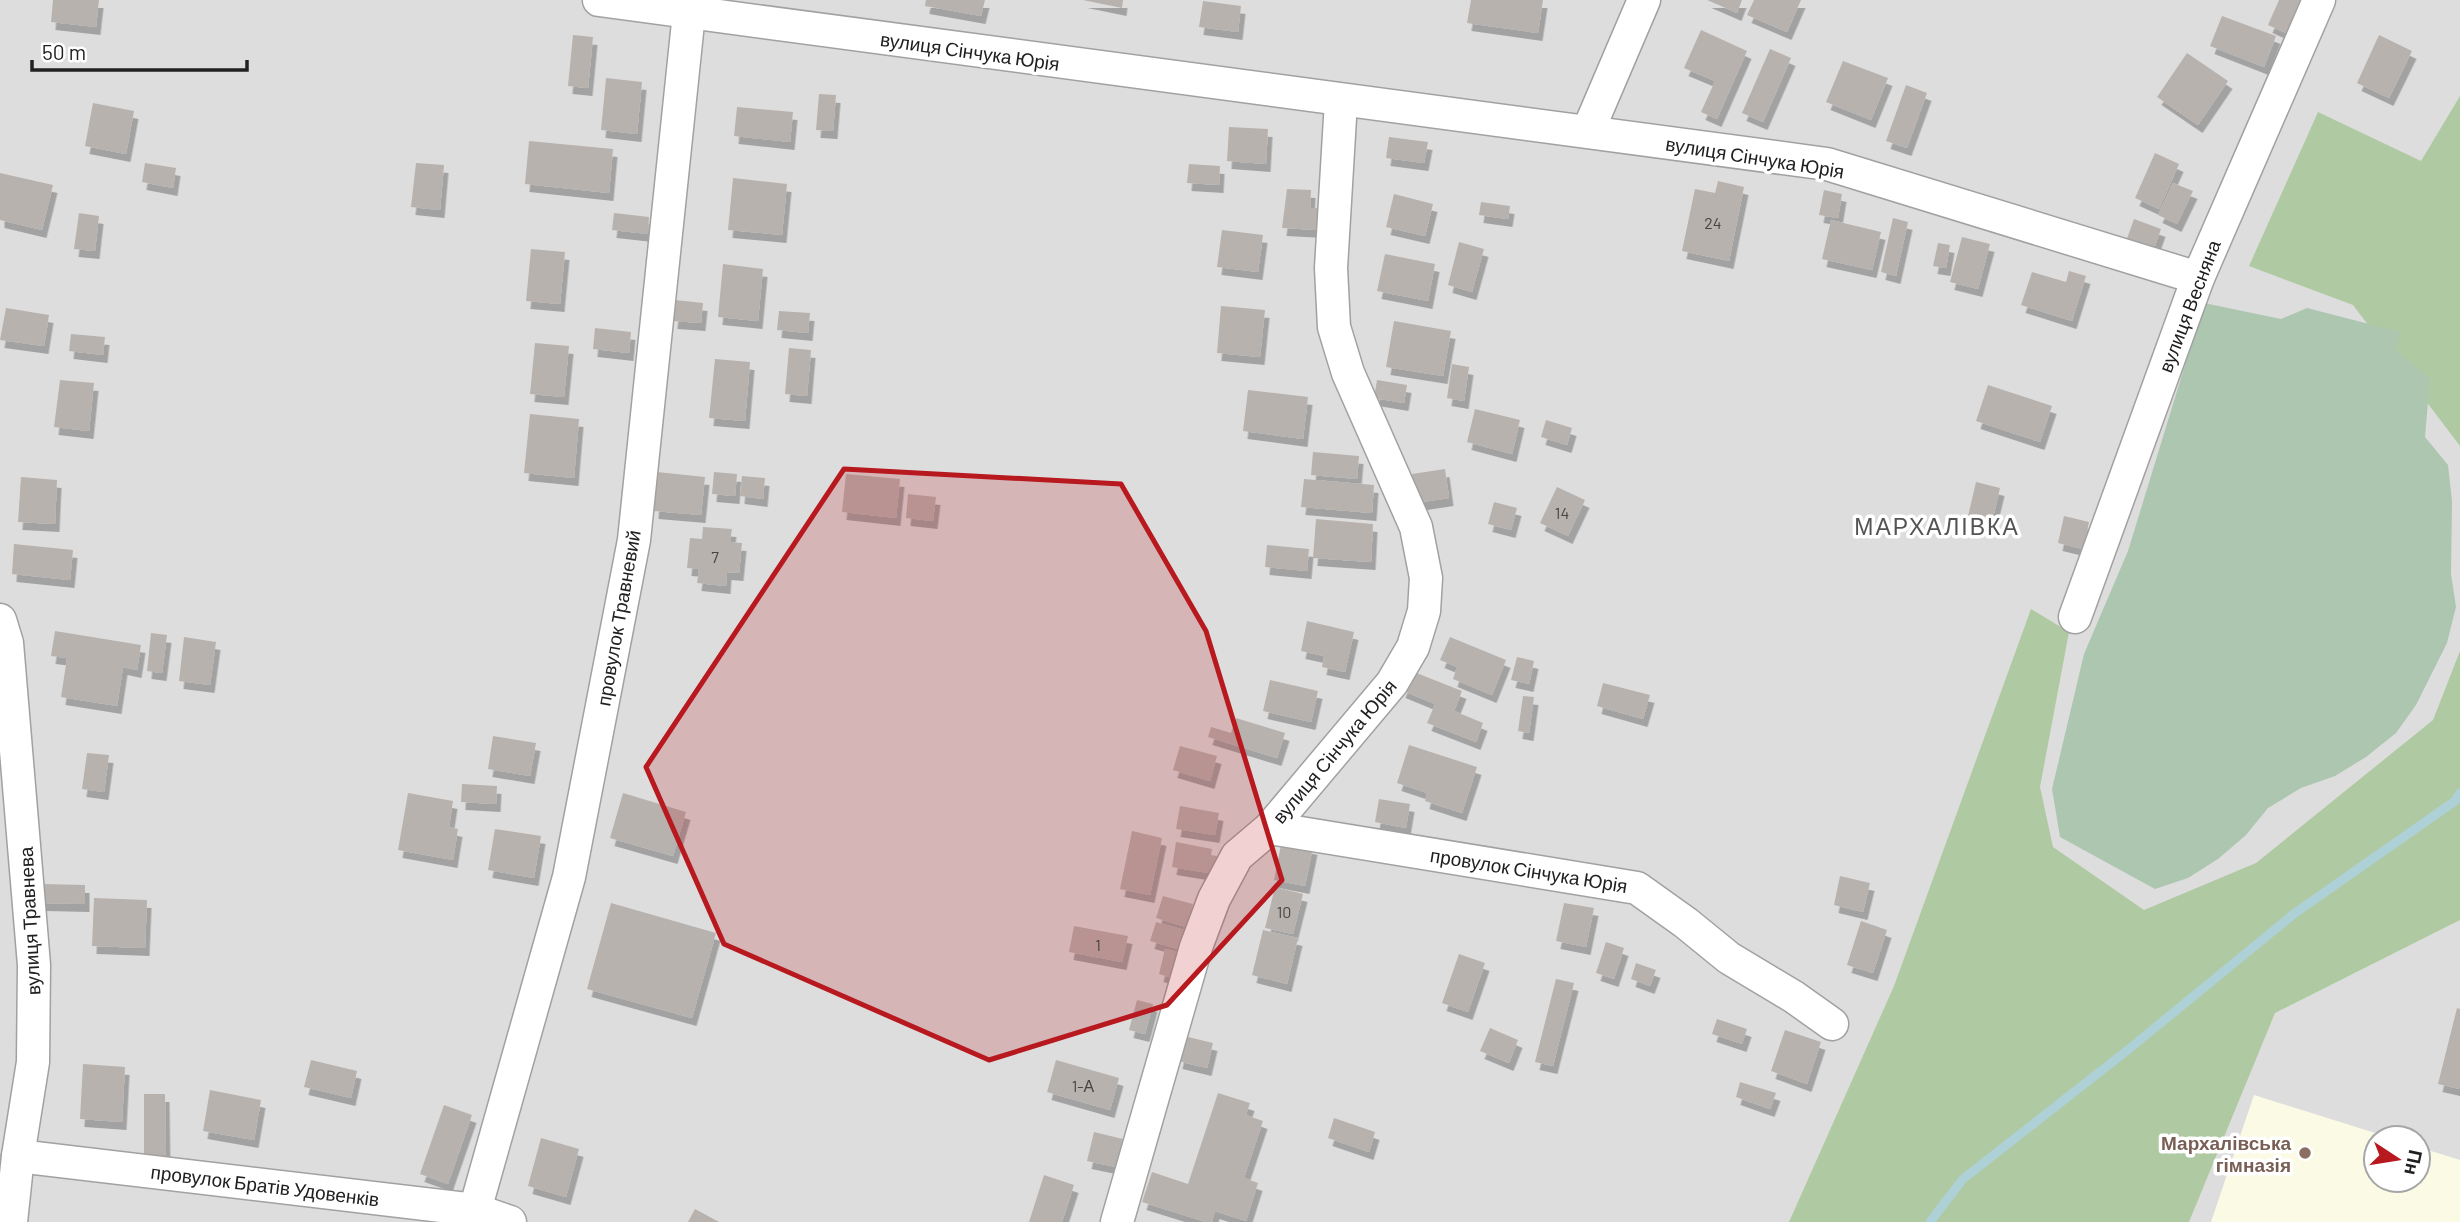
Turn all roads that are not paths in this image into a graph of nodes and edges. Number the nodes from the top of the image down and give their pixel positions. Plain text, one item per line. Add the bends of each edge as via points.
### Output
1 (599, 0) edge
2 (1644, 0) edge
3 (2319, 0) edge
4 (689, 13) junction
5 (1341, 101) junction
6 (1588, 131) junction
7 (2197, 278) junction
8 (2075, 617) dead end
9 (2, 636) edge
10 (1270, 828) junction
11 (1832, 1024) dead end
12 (18, 1156) junction
13 (475, 1210) junction
14 (11, 1222) edge
15 (510, 1222) edge
16 (1117, 1222) edge

1 - 4 street, вулиця Сінчука Юрія
2 - 6 street
3 - 7 street, вулиця Весняна
4 - 5 street, вулиця Сінчука Юрія
4 - 13 street, провулок Травневий via 634,540 569,877
5 - 6 street, вулиця Сінчука Юрія
5 - 10 street, вулиця Сінчука Юрія via 1331,268 1334,327 1348,373 1416,527 1426,578 1424,611 1413,647 1392,683
6 - 7 street, вулиця Сінчука Юрія via 1827,164
7 - 8 street, вулиця Весняна
9 - 12 street, вулиця Травнева via 34,965 33,1062
10 - 11 street, провулок Сінчука Юрія via 1637,888 1729,958
10 - 16 street, вулиця Сінчука Юрія via 1237,856 1214,899
12 - 13 street, провулок Братів Удовенків
12 - 14 street, вулиця Травнева
13 - 15 street, провулок Братів Удовенків

